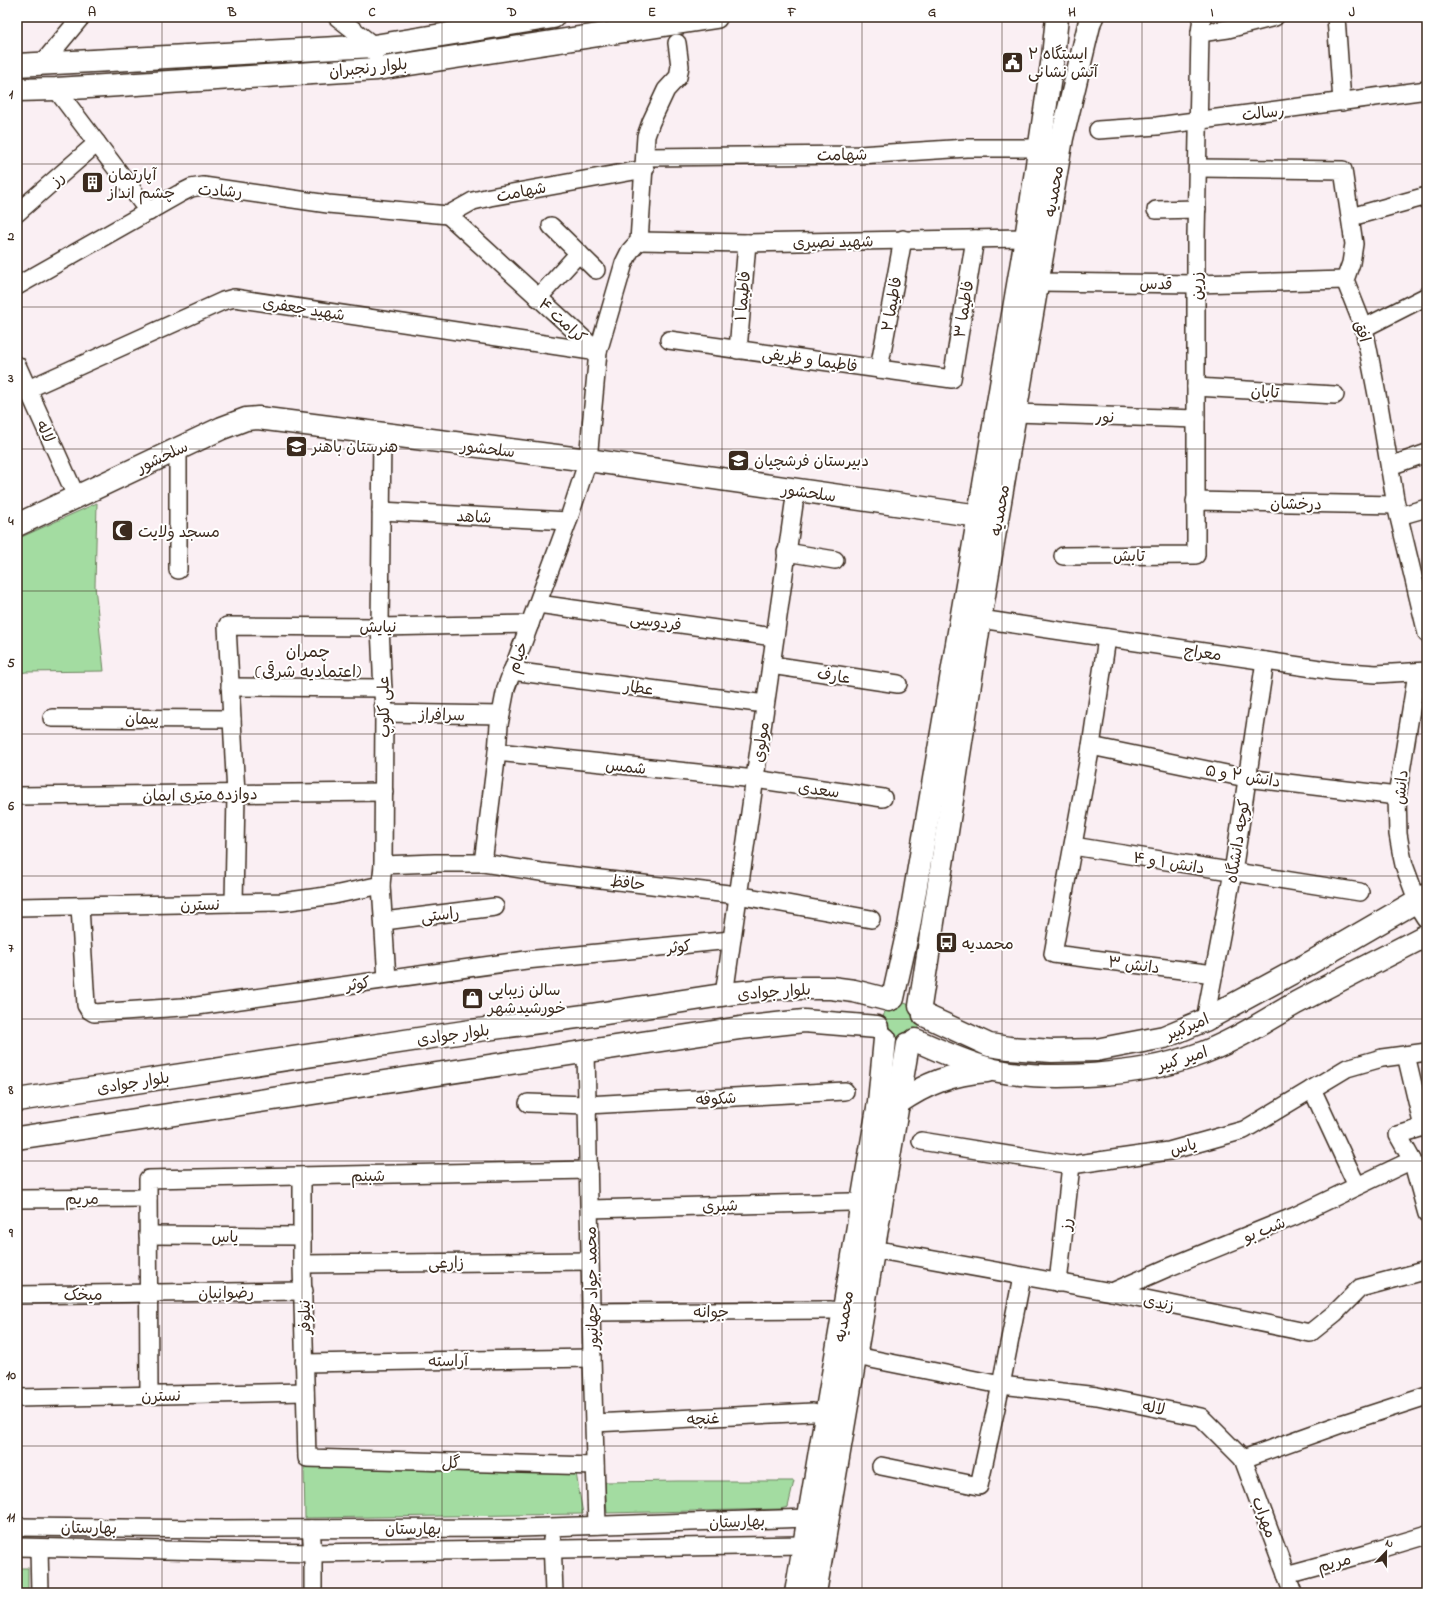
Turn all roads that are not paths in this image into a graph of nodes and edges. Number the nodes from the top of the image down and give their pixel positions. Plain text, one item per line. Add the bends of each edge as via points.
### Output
1 (81, 17) edge
2 (338, 17) edge
3 (553, 17) edge
4 (716, 17) edge
5 (1057, 17) edge
6 (1092, 17) edge
7 (1275, 17) edge
8 (1336, 17) edge
9 (475, 23) edge
10 (1201, 25) edge
11 (676, 43) dead end
12 (374, 46) junction
13 (26, 62) edge
14 (377, 69) junction
15 (56, 89) junction
16 (17, 90) edge
17 (1427, 90) edge
18 (1342, 102) junction
19 (1199, 120) junction
20 (1098, 130) dead end
21 (97, 143) junction
22 (1040, 148) junction
23 (645, 163) junction
24 (1198, 168) junction
25 (1427, 196) edge
26 (1197, 209) junction
27 (1156, 210) dead end
28 (149, 212) junction
29 (17, 213) edge
30 (448, 215) junction
31 (1351, 217) junction
32 (551, 226) dead end
33 (1026, 238) junction
34 (903, 239) junction
35 (975, 239) junction
36 (639, 241) junction
37 (747, 243) junction
38 (579, 253) junction
39 (596, 270) dead end
40 (1346, 280) junction
41 (1038, 282) junction
42 (1196, 284) junction
43 (17, 286) edge
44 (1427, 296) edge
45 (538, 298) junction
46 (1364, 328) junction
47 (669, 340) dead end
48 (738, 350) junction
49 (598, 352) junction
50 (17, 365) edge
51 (879, 369) junction
52 (952, 379) joint
53 (1196, 388) junction
54 (22, 391) edge
55 (1335, 395) dead end
56 (1015, 413) junction
57 (1196, 419) junction
58 (382, 434) junction
59 (178, 448) junction
60 (1427, 453) edge
61 (588, 460) junction
62 (1390, 466) junction
63 (796, 490) junction
64 (76, 496) junction
65 (1195, 501) junction
66 (1427, 508) edge
67 (1398, 510) junction
68 (381, 511) junction
69 (979, 516) junction
70 (568, 521) junction
71 (17, 524) edge
72 (786, 552) junction
73 (1196, 555) joint
74 (1063, 556) dead end
75 (835, 560) dead end
76 (178, 570) dead end
77 (538, 604) junction
78 (980, 619) junction
79 (530, 624) junction
80 (380, 626) junction
81 (1427, 634) edge
82 (774, 637) junction
83 (1107, 638) junction
84 (1265, 661) junction
85 (770, 665) junction
86 (512, 671) junction
87 (1422, 672) edge
88 (898, 684) dead end
89 (230, 686) junction
90 (383, 688) junction
91 (765, 704) junction
92 (384, 713) junction
93 (501, 715) junction
94 (52, 718) dead end
95 (232, 719) junction
96 (1091, 746) junction
97 (497, 752) junction
98 (1246, 778) junction
99 (755, 779) junction
100 (384, 792) junction
101 (236, 794) junction
102 (17, 796) edge
103 (1397, 796) junction
104 (883, 798) dead end
105 (1073, 846) junction
106 (483, 863) junction
107 (383, 865) junction
108 (1233, 872) junction
109 (381, 885) junction
110 (1360, 892) dead end
111 (737, 895) junction
112 (234, 903) junction
113 (1424, 904) edge
114 (495, 906) dead end
115 (17, 907) edge
116 (80, 907) junction
117 (871, 919) dead end
118 (384, 921) junction
119 (1427, 935) edge
120 (731, 940) junction
121 (1214, 974) junction
122 (387, 979) junction
123 (724, 995) junction
124 (891, 999) junction
125 (922, 1010) junction
126 (1205, 1020) junction
127 (881, 1033) junction
128 (911, 1042) junction
129 (586, 1051) junction
130 (1427, 1052) edge
131 (1406, 1055) junction
132 (995, 1070) junction
133 (1312, 1089) junction
134 (845, 1091) dead end
135 (17, 1100) edge
136 (528, 1103) dead end
137 (898, 1103) junction
138 (587, 1105) junction
139 (1425, 1127) edge
140 (17, 1138) edge
141 (921, 1141) dead end
142 (1412, 1160) junction
143 (1071, 1165) junction
144 (589, 1170) junction
145 (302, 1176) junction
146 (1357, 1186) junction
147 (148, 1198) junction
148 (17, 1199) edge
149 (850, 1202) dead end
150 (590, 1209) junction
151 (1427, 1214) edge
152 (148, 1236) junction
153 (302, 1236) junction
154 (873, 1249) junction
155 (590, 1261) junction
156 (302, 1264) junction
157 (1427, 1270) edge
158 (1022, 1277) junction
159 (1058, 1283) junction
160 (304, 1291) junction
161 (1112, 1292) junction
162 (149, 1293) junction
163 (17, 1295) edge
164 (831, 1310) dead end
165 (591, 1312) junction
166 (856, 1356) junction
167 (592, 1358) junction
168 (304, 1363) junction
169 (1001, 1385) junction
170 (305, 1392) junction
171 (149, 1395) junction
172 (1427, 1396) edge
173 (17, 1398) edge
174 (813, 1412) dead end
175 (594, 1423) junction
176 (308, 1458) joint
177 (1243, 1459) junction
178 (595, 1466) junction
179 (882, 1466) dead end
180 (808, 1518) junction
181 (597, 1525) junction
182 (17, 1527) edge
183 (551, 1527) junction
184 (311, 1529) junction
185 (1427, 1535) edge
186 (804, 1545) junction
187 (17, 1547) edge
188 (39, 1548) junction
189 (553, 1549) junction
190 (313, 1553) junction
191 (1286, 1575) junction
192 (40, 1593) edge
193 (313, 1593) edge
194 (554, 1593) edge
195 (796, 1593) edge
196 (815, 1593) edge
197 (1293, 1593) edge

1 - 13 street
2 - 12 street
3 - 9 street, بلوار رنجبران
4 - 14 street, بلوار رنجبران
5 - 22 street, محمدیه
6 - 41 street, محمدیه via 1062,138
7 - 10 street via 1228,29
8 - 18 street
9 - 12 street, بلوار رنجبران
10 - 19 street, زرین
11 - 23 street via 678,77 666,90 651,122 646,136
12 - 13 street, بلوار رنجبران
12 - 14 street
14 - 15 street, بلوار رنجبران
15 - 16 street, بلوار رنجبران
15 - 21 street
17 - 18 street, رسالت
18 - 19 street, رسالت
19 - 20 street, رسالت
19 - 24 street, زرین
21 - 28 street
21 - 29 street, رز
22 - 23 street, شهامت via 967,148
22 - 33 street, محمدیه
23 - 30 street, شهامت via 490,196 474,201
23 - 36 street
24 - 26 street, زرین
24 - 31 street via 1343,170
25 - 31 street
26 - 27 street
26 - 42 street, زرین
28 - 30 street, رشادت via 191,188 203,186 328,204
28 - 43 street, رشادت
30 - 45 street, کرامت ۴
31 - 40 street via 1354,249
32 - 38 street
33 - 35 street, شهید نصیری
33 - 69 street, محمدیه
34 - 35 street, شهید نصیری
34 - 37 street, شهید نصیری
34 - 51 street, فاطیما ۲
35 - 52 street, ۳ فاطیما
36 - 37 street, شهید نصیری
36 - 49 street via 624,263
37 - 48 street, فاطیما ۱
38 - 39 street
38 - 45 street
40 - 42 street, قدس
40 - 46 street, افق
41 - 42 street, قدس
41 - 56 street, محمدیه
42 - 53 street, زرین
44 - 46 street
45 - 49 street, کرامت ۴
46 - 62 street, افق
47 - 48 street, فاطیما و ظریفی
48 - 51 street, فاطیما و ظریفی
49 - 54 street, شهید جعفری via 234,298
49 - 61 street, کرامت ۴
50 - 54 street, لاله
51 - 52 street, فاطیما و ظریفی
53 - 55 street, تابان
53 - 57 street, زرین
54 - 64 street, لاله
56 - 57 street, نور
56 - 78 street, محمدیه
57 - 65 street, زرین
58 - 59 street, سلحشور via 258,418 246,419 222,428
58 - 61 street, سلحشور
58 - 68 street, علی کلوپ
59 - 64 street, سلحشور
59 - 76 street
60 - 62 street
61 - 63 street, سلحشور
61 - 70 street, خیام
62 - 67 street, افق
63 - 69 street, سلحشور
63 - 72 street, مولوی
64 - 71 street, سلحشور
65 - 67 street, درخشان
65 - 73 street, زرین
66 - 67 street, درخشان
67 - 81 street, افق
68 - 70 street, شاهد
68 - 80 street, علی کلوپ
69 - 124 street, محمدیه via 909,926
70 - 77 street, خیام
72 - 75 street
72 - 82 street, مولوی
73 - 74 street, تابش
77 - 79 street, خیام
77 - 82 street, فردوسی
78 - 83 street, معراج
78 - 125 street, محمدیه
79 - 80 street, نیایش
79 - 86 street, خیام
80 - 89 street, نیایش via 227,626
80 - 90 street, علی کلوپ
82 - 85 street, مولوی
83 - 84 street, معراج
83 - 96 street
84 - 87 street, معراج via 1376,674
84 - 98 street, کوچه دانشگاه
85 - 88 street, عارف
85 - 91 street, مولوی
86 - 91 street, عطار
86 - 93 street, خیام
87 - 103 street, دانش
89 - 90 street
89 - 95 street
90 - 92 street, علی کلوپ
91 - 99 street, مولوی
92 - 93 street, سرافراز
92 - 100 street, علی کلوپ
93 - 97 street, خیام
94 - 95 street, پیمان
95 - 101 street
96 - 98 street, دانش ۲ و ۵
96 - 105 street
97 - 99 street, شمس
97 - 106 street, خیام
98 - 103 street, دانش ۲ و ۵
98 - 108 street, کوچه دانشگاه
99 - 104 street, سعدی
99 - 111 street, مولوی
100 - 101 street, دوازده متری ایمان
100 - 107 street, علی کلوپ
101 - 102 street, دوازده متری ایمان
101 - 112 street
103 - 113 street, دانش via 1398,834 1404,865
105 - 108 street, دانش ۱ و ۴
105 - 121 street, دانش ۳ via 1053,954
106 - 107 street, حافظ
106 - 111 street, حافظ
107 - 109 street, علی کلوپ
108 - 110 street, دانش ۱ و ۴
108 - 121 street, کوچه دانشگاه
109 - 112 street, نسترن via 282,902
109 - 118 street, علی کلوپ
111 - 117 street, حافظ
111 - 120 street, مولوی
112 - 116 street, نسترن
113 - 126 street, امیرکبیر
114 - 118 street, راستی
115 - 116 street, نسترن
116 - 122 street, کوثر via 86,1005 94,1013 197,1006
118 - 122 street, علی کلوپ
119 - 132 street, امیر کبیر via 1322,988 1214,1048 1174,1063 1145,1069 1074,1075
120 - 122 street, کوثر via 526,960
120 - 123 street, مولوی
121 - 126 street, کوچه دانشگاه
123 - 124 street, بلوار جوادی via 780,988 818,988 854,991
123 - 135 street, بلوار جوادی
124 - 125 street via 908,998 915,1001
124 - 127 street via 884,1003 878,1014
125 - 126 street, امیرکبیر via 989,1045 1052,1051 1096,1050 1121,1046 1164,1037
125 - 128 street via 925,1020 922,1031
127 - 128 street via 896,1044
127 - 129 street, بلوار جوادی via 816,1021 788,1022
127 - 180 street, محمدیه via 879,1102
128 - 132 street, امیر کبیر
128 - 137 street, محمدیه
129 - 138 street, محمد جواد جهانپور
129 - 140 street, بلوار جوادی
130 - 131 street, یاس
131 - 133 street, یاس via 1382,1058 1347,1068
131 - 139 street
132 - 137 street via 951,1076 933,1082
133 - 143 street, یاس via 1244,1130 1169,1151
133 - 146 street
134 - 138 street, شکوفه
136 - 138 street, شکوفه
137 - 154 street, محمدیه
138 - 144 street, محمد جواد جهانپور
139 - 142 street via 1398,1135
141 - 143 street, یاس
142 - 146 street, شب بو
142 - 151 street
143 - 159 street, رز
144 - 145 street, شبنم
144 - 150 street, محمد جواد جهانپور
145 - 147 street, شبنم via 148,1179
145 - 153 street, نیلوفر
146 - 161 street, شب بو via 1295,1216
147 - 148 street, مریم
147 - 152 street
149 - 150 street, شیری
150 - 155 street, محمد جواد جهانپور
152 - 153 street, یاس
152 - 162 street
153 - 156 street, نیلوفر
154 - 158 street, زندی
154 - 166 street, محمدیه
155 - 156 street, زارعی
155 - 165 street, محمد جواد جهانپور
156 - 160 street, نیلوفر
157 - 161 street, زندی via 1360,1288 1310,1333
158 - 159 street, زندی
158 - 169 street
159 - 161 street, زندی
160 - 162 street, رضوانیان
160 - 168 street, نیلوفر
162 - 163 street, میخک
162 - 171 street
164 - 165 street, جوانه
165 - 167 street, محمد جواد جهانپور
166 - 169 street, لاله
166 - 196 street, محمدیه
167 - 168 street, آراسته
167 - 175 street, محمد جواد جهانپور
168 - 170 street, نیلوفر
169 - 177 street, لاله via 1097,1396 1201,1417
169 - 179 street via 979,1486
170 - 171 street, نسترن
170 - 176 street, نیلوفر
171 - 173 street, نسترن
172 - 177 street
174 - 175 street, غنچه
175 - 178 street, محمد جواد جهانپور
176 - 178 street, گل
177 - 191 street, مهراب
178 - 181 street, محمد جواد جهانپور
180 - 181 street, بهارستان
180 - 186 street, محمدیه
181 - 183 street, بهارستان
182 - 184 street, بهارستان
183 - 184 street, بهارستان
183 - 189 street
184 - 190 street
185 - 191 street, مریم
186 - 189 street, بهارستان
186 - 195 street, محمدیه
187 - 188 street, بهارستان
188 - 190 street, بهارستان
188 - 192 street
189 - 190 street, بهارستان
189 - 194 street
190 - 193 street
191 - 197 street

